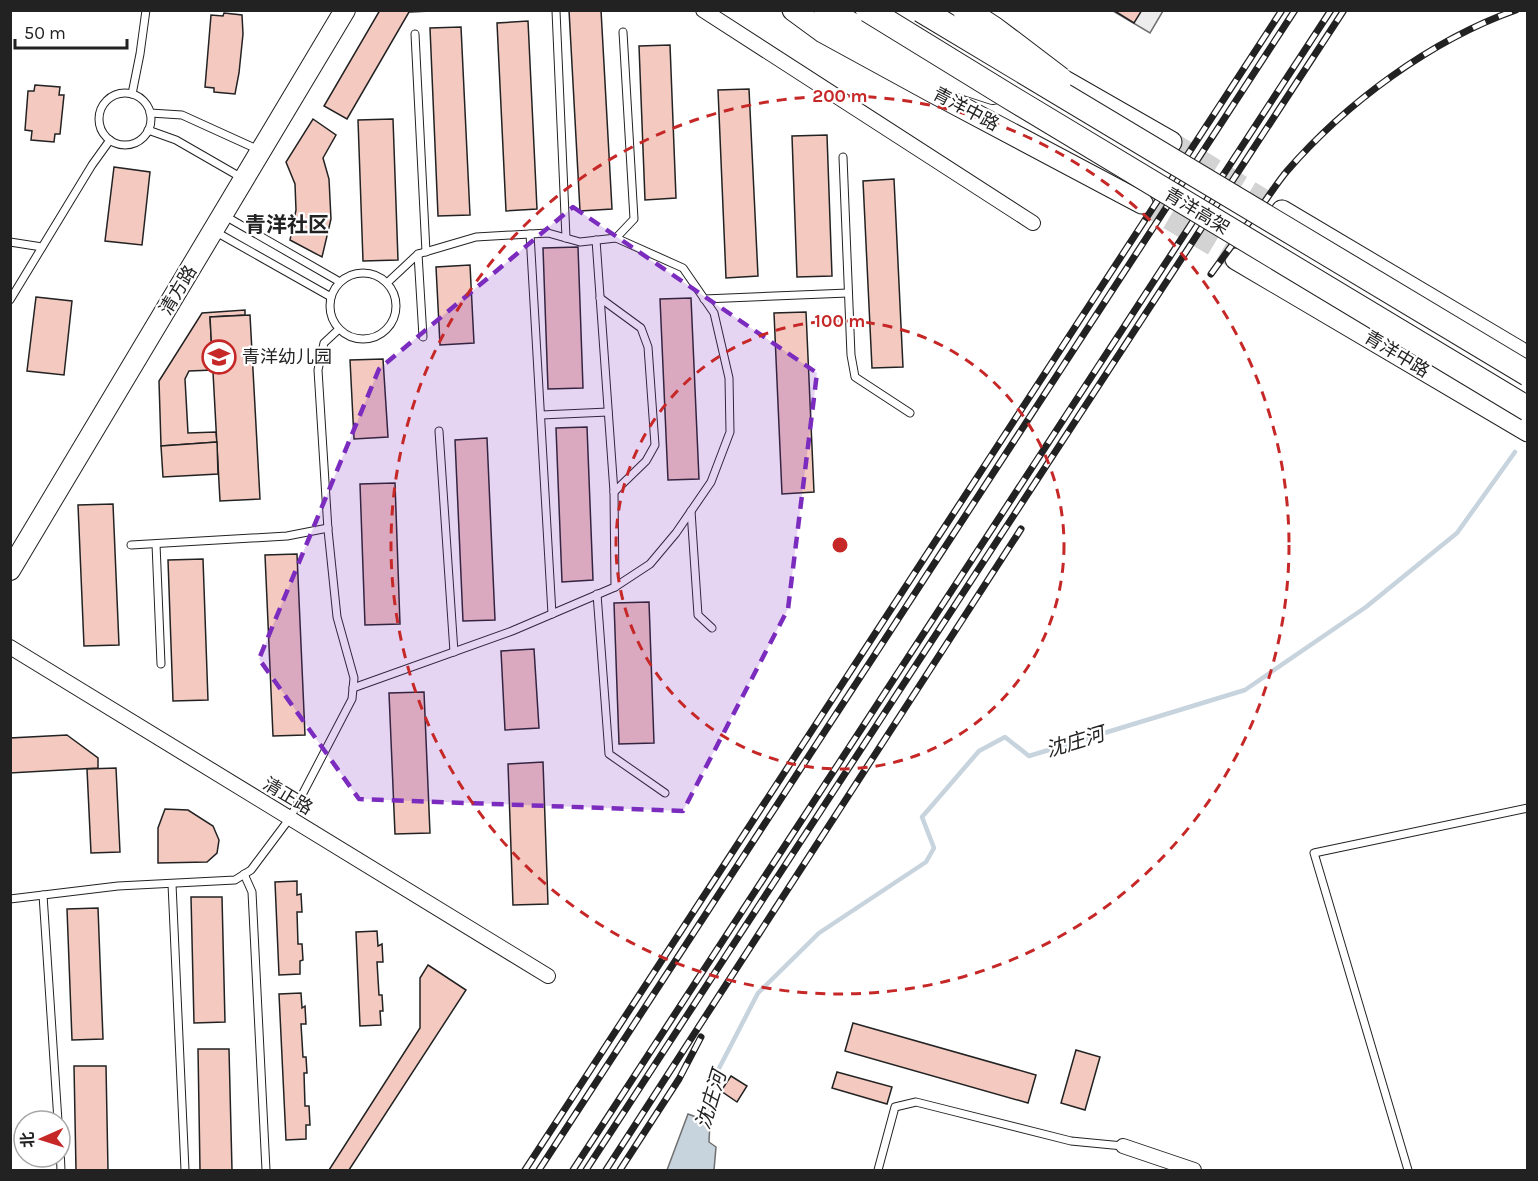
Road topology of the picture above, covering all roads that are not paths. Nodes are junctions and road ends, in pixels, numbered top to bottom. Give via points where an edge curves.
1 (146, 10) edge
2 (345, 10) edge
3 (702, 10) edge
4 (773, 10) edge
5 (793, 10) edge
6 (868, 10) edge
7 (921, 10) edge
8 (941, 10) edge
9 (965, 10) edge
10 (983, 10) edge
11 (556, 11) edge
12 (824, 21) edge
13 (623, 32) dead end
14 (415, 34) dead end
15 (132, 94) junction
16 (1008, 96) junction
17 (150, 113) junction
18 (148, 130) junction
19 (110, 140) junction
20 (1166, 148) junction
21 (261, 152) junction
22 (843, 157) dead end
23 (244, 179) junction
24 (1142, 203) tunnel mouth
25 (1282, 211) tunnel mouth
26 (218, 223) junction
27 (1032, 223) dead end
28 (530, 234) junction
29 (566, 238) junction
30 (616, 238) junction
31 (596, 240) junction
32 (10, 242) edge
33 (42, 247) junction
34 (426, 252) junction
35 (418, 254) junction
36 (1236, 259) tunnel mouth
37 (340, 282) junction
38 (387, 283) junction
39 (848, 293) junction
40 (331, 297) junction
41 (600, 298) junction
42 (704, 299) junction
43 (10, 300) edge
44 (339, 329) junction
45 (423, 337) dead end
46 (1527, 357) edge
47 (1527, 374) edge
48 (1527, 409) edge
49 (608, 412) junction
50 (910, 413) dead end
51 (541, 415) junction
52 (439, 431) dead end
53 (1527, 431) edge
54 (614, 492) junction
55 (691, 511) junction
56 (328, 528) junction
57 (156, 544) junction
58 (131, 545) dead end
59 (10, 570) edge
60 (615, 586) junction
61 (597, 594) junction
62 (552, 614) junction
63 (712, 628) dead end
64 (10, 647) edge
65 (454, 652) junction
66 (161, 664) dead end
67 (353, 688) junction
68 (665, 793) dead end
69 (1527, 808) edge
70 (290, 818) junction
71 (244, 874) junction
72 (172, 884) junction
73 (43, 895) junction
74 (10, 899) edge
75 (548, 976) dead end
76 (57, 1109) edge
77 (1123, 1146) joint
78 (185, 1170) edge
79 (266, 1170) edge
80 (878, 1170) edge
81 (1194, 1170) edge
82 (1408, 1170) edge

1 - 15 lane
2 - 21 street, 清方路
3 - 27 street
4 - 12 main road
5 - 12 main road, 青洋中路
6 - 16 highway, 青洋高架, bridge
7 - 20 highway, 青洋高架, bridge
8 - 20 main road
9 - 20 highway, bridge
10 - 20 main road
11 - 29 lane
12 - 16 highway, bridge via 935,73
12 - 24 main road, 青洋中路 via 931,91
13 - 30 lane via 634,219
14 - 34 lane
15 - 17 lane via 146,104
15 - 19 lane via 114,95 101,107 99,124
16 - 48 highway, 青洋高架, bridge
17 - 18 lane
17 - 21 lane via 182,115
18 - 19 lane via 138,142 122,145
18 - 23 lane via 176,140
19 - 33 lane
20 - 47 highway, 青洋高架, bridge
21 - 23 street, 清方路
22 - 39 lane
23 - 26 street, 清方路
25 - 46 main road
26 - 37 lane
26 - 40 lane
26 - 59 street, 清方路
28 - 29 lane
28 - 34 lane via 476,237
28 - 51 lane
29 - 31 lane via 580,242
30 - 31 lane
30 - 42 lane via 683,268
31 - 41 lane
32 - 33 lane
33 - 43 lane
34 - 35 lane
35 - 38 lane
35 - 45 lane
36 - 53 main road, 青洋中路
37 - 38 lane via 355,273 367,273
37 - 40 lane
38 - 44 lane via 396,304 395,316 382,334 351,338
39 - 42 lane
39 - 50 lane via 855,377
40 - 44 lane via 331,315
41 - 49 lane
41 - 54 lane via 641,328 648,347 652,401 655,445 646,461
42 - 55 lane via 714,313 729,378 730,432 711,482
44 - 56 lane via 324,343 318,370
49 - 51 lane
49 - 54 lane
51 - 62 lane
52 - 65 lane
54 - 60 lane
55 - 60 lane via 650,564
55 - 63 lane via 698,615
56 - 57 lane via 287,536
56 - 67 lane via 337,617 354,678
57 - 58 lane
57 - 66 lane
60 - 61 lane
61 - 62 lane
61 - 68 lane via 609,754
62 - 65 lane
64 - 70 street, 清正路
65 - 67 lane
67 - 70 lane via 352,699
69 - 82 lane via 1314,853
70 - 71 lane
70 - 75 street, 清正路
71 - 72 lane via 235,880
71 - 79 lane via 252,892
72 - 73 lane
72 - 78 lane
73 - 74 lane
73 - 76 lane
77 - 80 lane via 1071,1141 916,1102 895,1107
77 - 81 street

